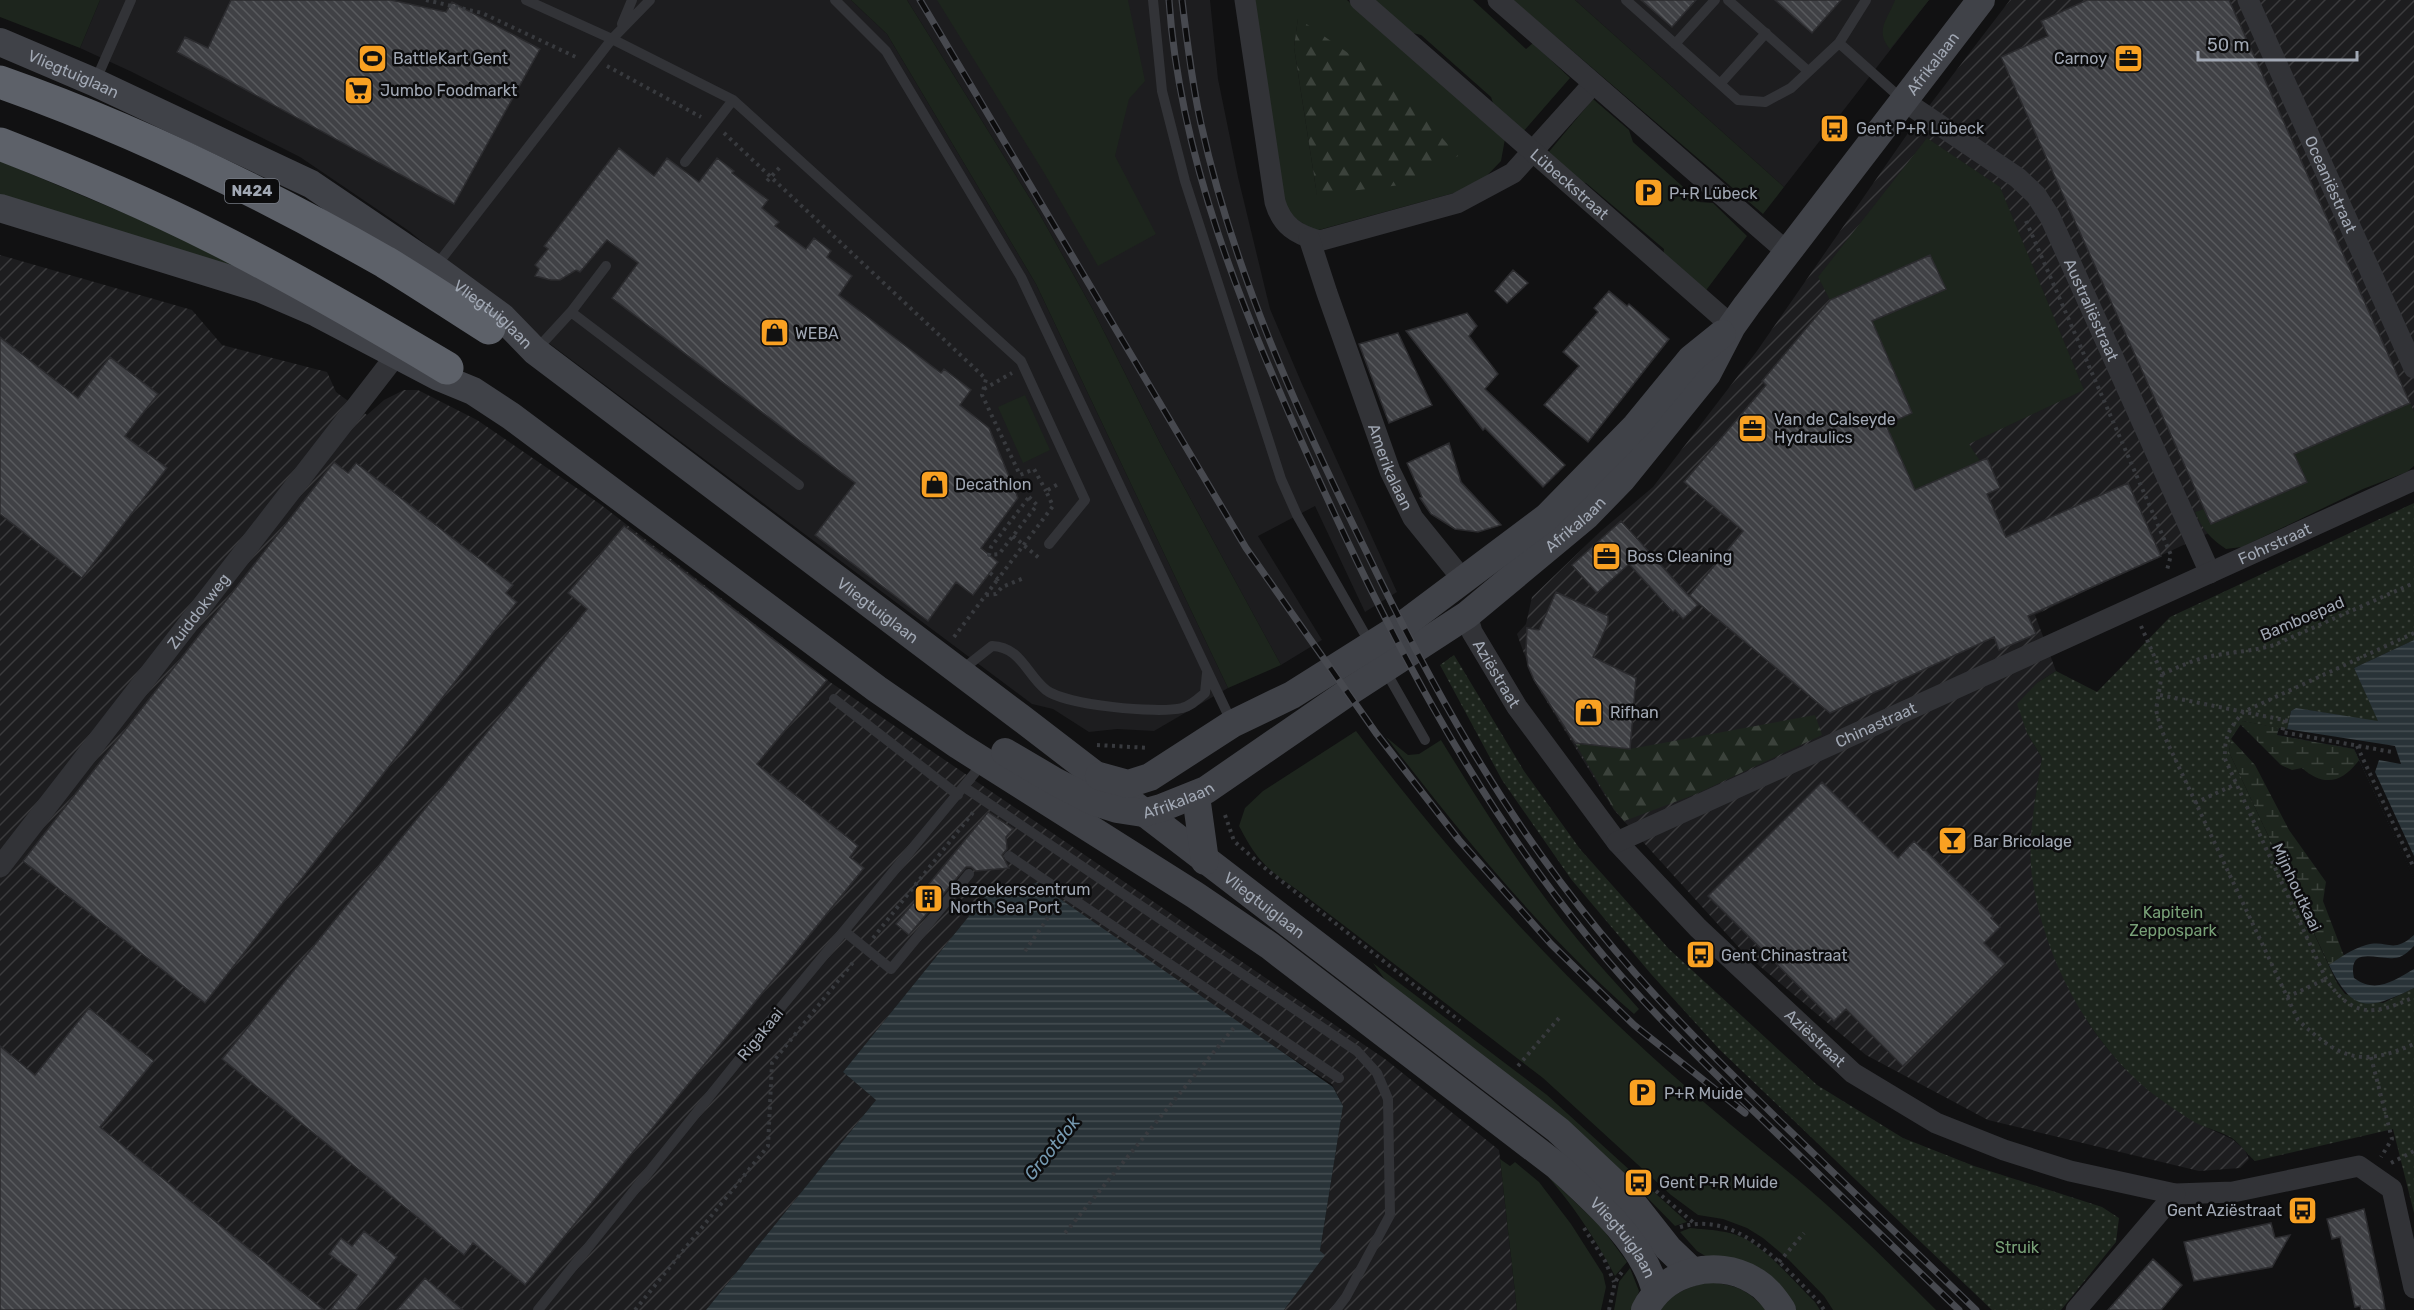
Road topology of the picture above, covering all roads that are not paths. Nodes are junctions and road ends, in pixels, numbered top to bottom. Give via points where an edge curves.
1 (131, 0) edge
2 (526, 0) edge
3 (632, 0) edge
4 (650, 0) edge
5 (835, 0) edge
6 (1154, 0) edge
7 (1245, 0) edge
8 (1360, 0) edge
9 (1498, 0) edge
10 (1626, 0) edge
11 (1715, 0) edge
12 (1728, 0) edge
13 (1866, 0) edge
14 (1981, 0) edge
15 (2248, 0) edge
16 (620, 30) junction
17 (1766, 33) junction
18 (612, 39) junction
19 (0, 42) edge
20 (1675, 44) junction
21 (1839, 44) junction
22 (1808, 71) junction
23 (0, 82) edge
24 (94, 82) junction
25 (1593, 84) junction
26 (1720, 84) junction
27 (733, 100) junction
28 (1904, 101) junction
29 (0, 144) edge
30 (1534, 153) junction
31 (685, 162) dead end
32 (0, 208) edge
33 (1309, 238) junction
34 (1787, 252) junction
35 (606, 266) dead end
36 (435, 268) junction
37 (571, 312) junction
38 (496, 322) junction
39 (1732, 326) junction
40 (536, 351) junction
41 (397, 354) junction
42 (447, 368) joint
43 (2414, 368) edge
44 (473, 391) junction
45 (2414, 480) edge
46 (799, 485) dead end
47 (1049, 544) dead end
48 (2210, 573) junction
49 (1464, 581) junction
50 (2133, 609) joint
51 (1467, 615) junction
52 (827, 653) junction
53 (1378, 657) junction
54 (949, 664) junction
55 (1208, 672) junction
56 (834, 699) dead end
57 (1232, 723) junction
58 (1425, 740) dead end
59 (985, 761) junction
60 (1171, 763) junction
61 (1095, 775) junction
62 (961, 791) junction
63 (1196, 796) junction
64 (1143, 813) junction
65 (1617, 842) junction
66 (1009, 856) dead end
67 (1205, 861) junction
68 (1148, 864) junction
69 (0, 867) edge
70 (969, 874) dead end
71 (844, 932) junction
72 (1338, 1078) dead end
73 (2175, 1194) junction
74 (1692, 1271) junction
75 (2414, 1288) edge
76 (1650, 1301) edge
77 (538, 1310) edge
78 (1336, 1310) edge
79 (1782, 1310) edge
80 (2076, 1310) edge

1 - 24 lane
2 - 18 lane
3 - 16 lane
4 - 16 lane
5 - 55 lane via 886,51 1021,277
6 - 53 lane via 1162,91 1185,181 1277,469 1297,515
7 - 33 street via 1275,202 1280,218
8 - 30 street
9 - 25 street
10 - 20 lane
11 - 20 lane
12 - 17 lane
13 - 21 lane
14 - 28 main road, Afrikalaan / N424
15 - 43 street, Oceaniëstraat
16 - 18 lane
17 - 22 lane
17 - 26 lane
18 - 27 lane
18 - 36 lane
19 - 24 main road, Vliegtuiglaan / N424
20 - 26 lane
21 - 22 lane
21 - 28 lane
22 - 26 lane via 1791,87 1765,102 1738,100
23 - 38 highway, N424 via 66,105 185,158 293,211
24 - 36 main road, Vliegtuiglaan / N424 via 310,184
25 - 30 street, Lübeckstraat
25 - 34 street
27 - 31 lane
27 - 47 lane via 1022,361 1085,500
28 - 34 main road, Afrikalaan / N424
28 - 48 street, Australiëstraat via 2018,178 2041,202
29 - 42 highway, N424 via 212,236
30 - 33 street via 1513,173 1457,203 1319,241
30 - 39 street, Lübeckstraat
32 - 41 main road, Vliegtuiglaan / N424 via 259,288
33 - 49 street, Amerikalaan via 1390,471 1413,518
34 - 39 main road, Afrikalaan / N424
35 - 37 lane
36 - 38 main road, Vliegtuiglaan / N424
37 - 40 lane
37 - 46 lane
38 - 40 main road, N424
39 - 49 main road, Afrikalaan / N424 via 1691,359 1636,426 1547,517
39 - 51 main road, Afrikalaan / N424 via 1707,374 1622,479 1586,516
40 - 54 main road, Vliegtuiglaan / N424
41 - 44 main road, Vliegtuiglaan / N424
41 - 69 street, Zuiddokweg
42 - 44 main road, N424
44 - 52 main road, Vliegtuiglaan / N424
45 - 48 street, Fohrstraat
48 - 50 street, Fohrstraat
49 - 53 main road, Afrikalaan / N424
50 - 65 street, Chinastraat
51 - 53 main road, Afrikalaan / N424
51 - 65 street, Aziëstraat via 1472,633 1517,707
52 - 59 main road, Vliegtuiglaan
52 - 64 main road, N424 via 861,658 938,711 1095,802
53 - 57 main road, Afrikalaan / N424
53 - 58 lane
53 - 63 main road, Afrikalaan / N424
54 - 55 lane via 992,645 1004,646 1019,657 1047,691 1067,700 1161,709 1193,704 1205,693
54 - 61 main road, Vliegtuiglaan / N424
55 - 57 lane
56 - 62 lane
57 - 60 main road, Afrikalaan / N424
59 - 62 lane, Rigakaai
59 - 68 main road, Vliegtuiglaan
60 - 61 main road, N424 via 1150,777 1128,784
60 - 64 main road, Afrikalaan / N424
61 - 64 main road, Vliegtuiglaan
62 - 71 lane, Rigakaai
62 - 78 lane via 983,800 1357,1051 1377,1073 1388,1099 1390,1215
63 - 64 main road, Afrikalaan / N424
63 - 67 main road
64 - 67 main road, Vliegtuiglaan
64 - 68 main road, N424 via 1141,837
65 - 73 street, Aziëstraat via 1698,928 1853,1073 1936,1123 2004,1150 2070,1171
66 - 72 lane
67 - 74 main road, Vliegtuiglaan via 1558,1130 1623,1191 1668,1248
68 - 76 main road, Vliegtuiglaan via 1270,946 1557,1166 1587,1193 1636,1251 1652,1277
70 - 71 lane via 891,969
71 - 77 lane, Rigakaai
73 - 75 street, Aziëstraat via 2233,1191 2359,1166 2392,1189
73 - 80 street
74 - 76 main road via 1674,1279
74 - 79 main road via 1734,1271 1770,1293

